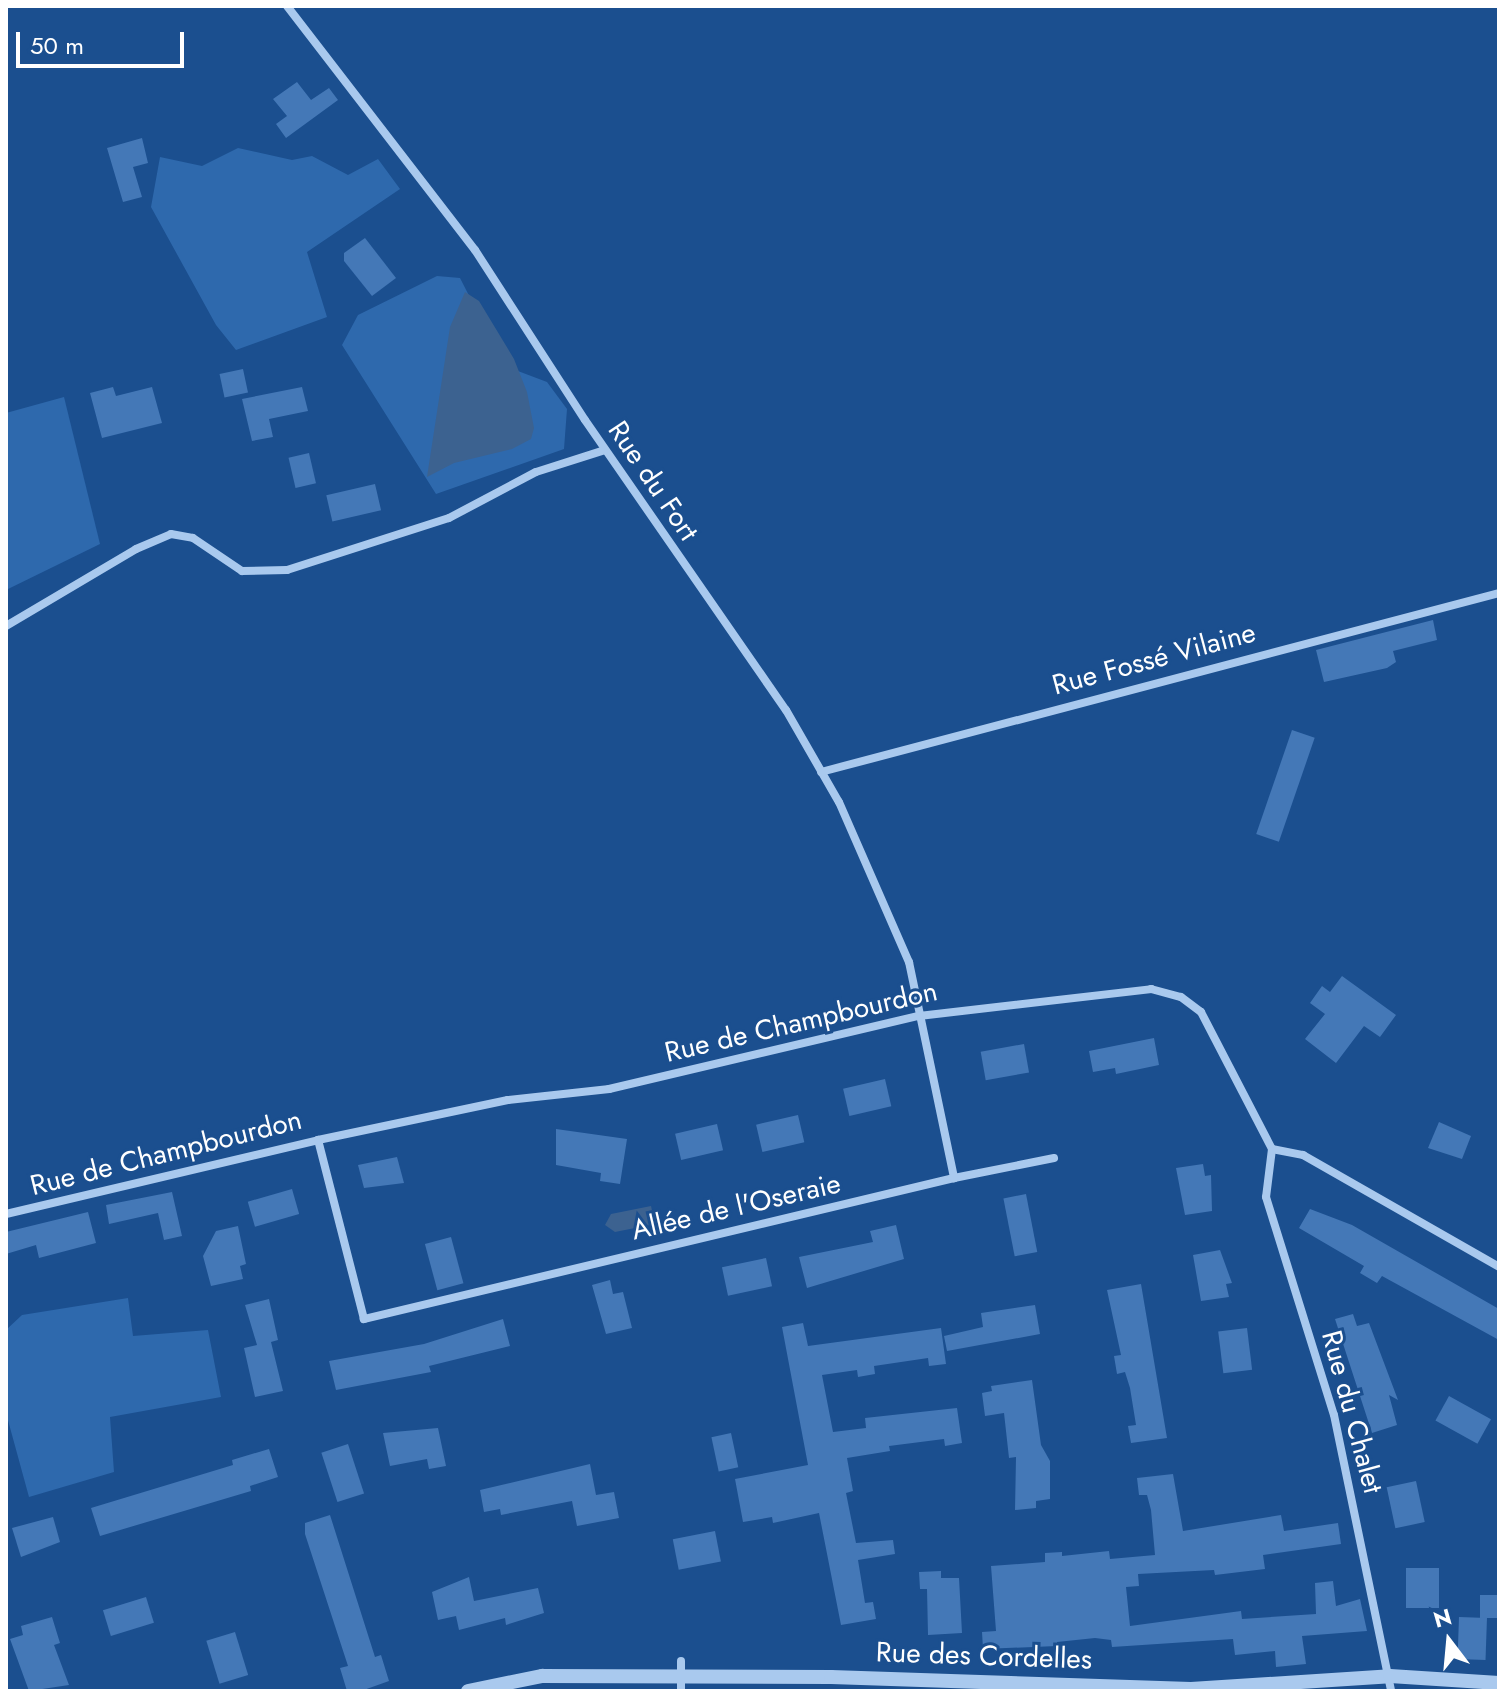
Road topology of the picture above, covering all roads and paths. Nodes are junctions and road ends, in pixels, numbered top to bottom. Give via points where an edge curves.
1 (287, 6) edge
2 (605, 450) junction
3 (1499, 593) edge
4 (6, 626) edge
5 (821, 772) junction
6 (919, 1016) junction
7 (318, 1140) junction
8 (1272, 1149) junction
9 (1054, 1158) dead end
10 (954, 1178) junction
11 (6, 1214) edge
12 (1499, 1267) edge
13 (681, 1676) edge
14 (1390, 1683) edge
15 (1499, 1683) edge
16 (1106, 1684) edge
17 (468, 1691) edge

1 - 2 street, Rue du Fort via 475,250
2 - 4 street via 536,472 449,518 287,570 242,571 193,538 171,534
2 - 5 street, Rue du Fort via 786,710
3 - 5 street, Rue Fossé Vilaine
5 - 6 street, Rue du Fort via 909,962
6 - 7 street, Rue de Champbourdon via 609,1089 508,1100
6 - 8 street, Rue de Champbourdon via 1151,989 1181,997 1201,1012 1221,1045
6 - 10 street
7 - 10 street, Allée de l'Oseraie via 364,1319
7 - 11 street, Rue de Champbourdon
8 - 12 street via 1303,1155
8 - 14 street, Rue du Chalet via 1266,1197 1334,1415
9 - 10 street, Allée de l'Oseraie
13 - 16 street, Rue des Cordelles
13 - 17 street, Rue des Cordelles via 542,1676
14 - 15 street, Rue des Cordelles
14 - 16 street, Rue des Cordelles via 1191,1689

